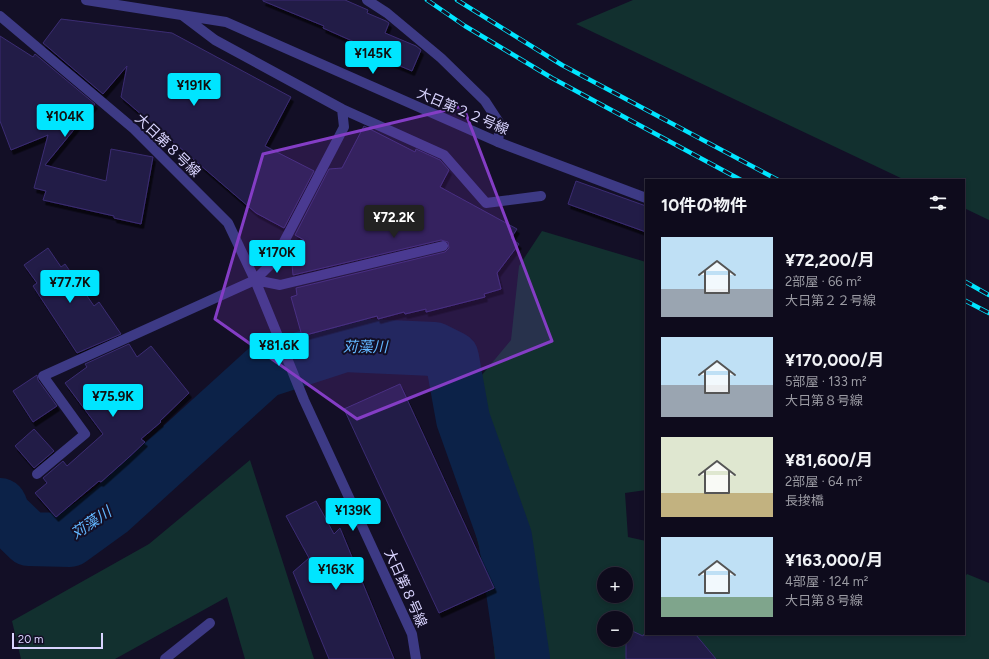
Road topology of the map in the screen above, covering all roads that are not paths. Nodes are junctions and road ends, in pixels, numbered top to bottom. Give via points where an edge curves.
1 (86, 0) edge
2 (367, 0) edge
3 (182, 15) junction
4 (0, 16) edge
5 (342, 109) junction
6 (498, 142) junction
7 (541, 196) dead end
8 (645, 198) edge
9 (443, 246) dead end
10 (255, 280) junction
11 (37, 474) dead end
12 (210, 623) dead end
13 (165, 659) edge
14 (416, 659) edge

1 - 3 street, 大日第２２号線
2 - 6 street via 387,13 441,58 485,101 500,124
3 - 5 street via 215,40
3 - 6 street, 大日第２２号線 via 226,22
4 - 10 street, 大日第８号線 via 134,129 228,223
5 - 7 street via 444,155 486,203
5 - 10 street via 344,127 274,261
6 - 8 street, 大日第２２号線
9 - 10 street via 280,285
10 - 11 street via 43,376 85,434
10 - 14 street, 大日第８号線 via 304,400 412,634
12 - 13 street

